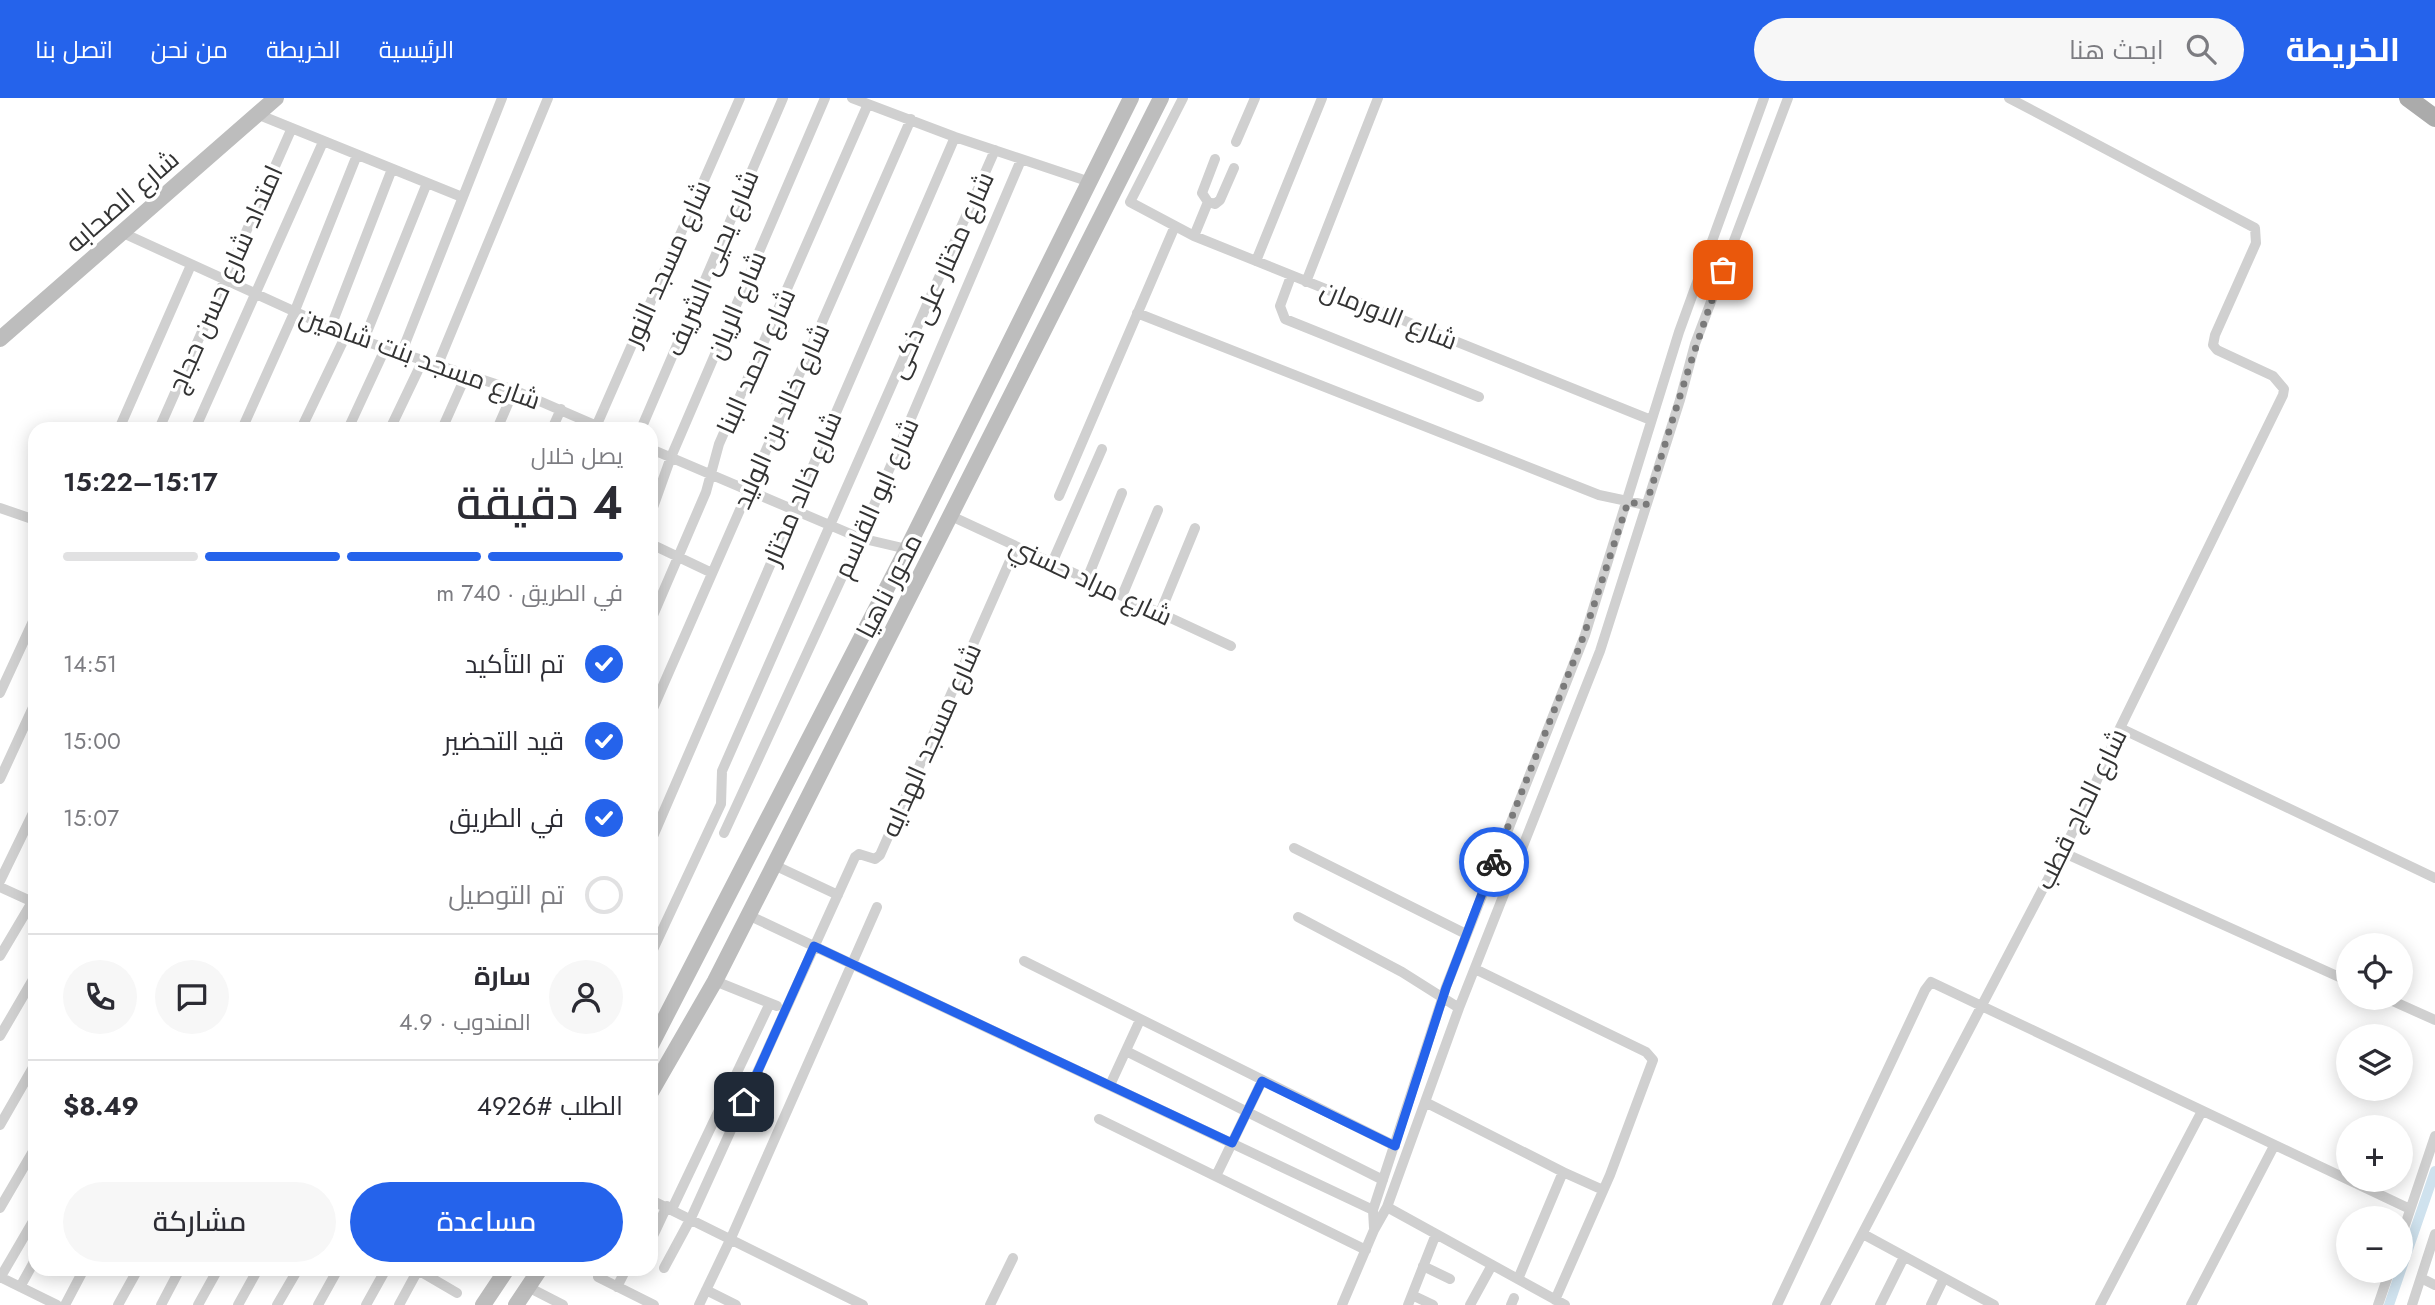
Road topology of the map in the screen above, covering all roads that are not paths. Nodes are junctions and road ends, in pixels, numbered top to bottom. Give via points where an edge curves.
1 (276, 98) edge
2 (502, 98) edge
3 (548, 98) edge
4 (740, 98) edge
5 (783, 98) edge
6 (825, 98) edge
7 (852, 98) edge
8 (1131, 98) edge
9 (1161, 98) edge
10 (1183, 98) edge
11 (1255, 98) edge
12 (1322, 98) edge
13 (1378, 98) edge
14 (1764, 98) edge
15 (1788, 98) edge
16 (2009, 98) edge
17 (2408, 98) edge
18 (868, 104) junction
19 (257, 114) junction
20 (2435, 118) edge
21 (911, 120) junction
22 (291, 130) junction
23 (956, 137) junction
24 (323, 142) junction
25 (1236, 142) dead end
26 (995, 150) junction
27 (357, 155) junction
28 (1215, 159) dead end
29 (1021, 160) junction
30 (1234, 168) dead end
31 (392, 169) junction
32 (1090, 182) junction
33 (427, 183) junction
34 (462, 197) junction
35 (1208, 202) junction
36 (1175, 226) junction
37 (123, 233) junction
38 (1194, 236) junction
39 (1062, 238) junction
40 (1084, 249) junction
41 (1256, 261) junction
42 (191, 265) junction
43 (1291, 275) junction
44 (225, 281) junction
45 (1306, 282) junction
46 (256, 295) junction
47 (294, 313) junction
48 (1137, 313) junction
49 (330, 328) junction
50 (346, 335) junction
51 (0, 339) edge
52 (363, 342) junction
53 (385, 349) junction
54 (401, 354) junction
55 (422, 359) junction
56 (439, 364) junction
57 (467, 373) junction
58 (514, 390) junction
59 (1479, 397) dead end
60 (561, 409) junction
61 (1651, 421) junction
62 (122, 422) edge
63 (162, 422) edge
64 (198, 422) edge
65 (245, 422) edge
66 (304, 422) edge
67 (351, 422) edge
68 (393, 422) edge
69 (445, 422) edge
70 (500, 422) edge
71 (555, 422) edge
72 (586, 422) edge
73 (601, 422) edge
74 (644, 422) edge
75 (1102, 449) dead end
76 (658, 452) edge
77 (671, 457) junction
78 (710, 474) junction
79 (748, 490) junction
80 (658, 493) edge
81 (1122, 493) dead end
82 (1059, 496) dead end
83 (1628, 502) junction
84 (1646, 505) junction
85 (0, 508) edge
86 (793, 508) junction
87 (1158, 510) dead end
88 (951, 516) junction
89 (28, 518) edge
90 (831, 524) junction
91 (1195, 528) dead end
92 (860, 538) junction
93 (658, 547) edge
94 (1016, 547) junction
95 (907, 549) junction
96 (678, 557) junction
97 (1052, 563) junction
98 (712, 573) junction
99 (1087, 579) junction
100 (1122, 596) junction
101 (658, 604) edge
102 (1160, 613) junction
103 (28, 632) edge
104 (1231, 646) dead end
105 (0, 693) edge
106 (658, 697) edge
107 (28, 718) edge
108 (2120, 728) junction
109 (0, 779) edge
110 (28, 823) edge
111 (658, 825) edge
112 (724, 833) dead end
113 (1294, 848) dead end
114 (2062, 852) junction
115 (774, 865) junction
116 (2435, 878) edge
117 (0, 881) edge
118 (685, 886) junction
119 (0, 887) edge
120 (697, 891) dead end
121 (838, 895) junction
122 (28, 899) edge
123 (877, 907) dead end
124 (28, 911) edge
125 (748, 915) junction
126 (1298, 917) dead end
127 (1466, 934) junction
128 (658, 940) edge
129 (814, 946) junction
130 (0, 956) edge
131 (1024, 961) dead end
132 (852, 963) junction
133 (1475, 969) junction
134 (2336, 976) edge
135 (715, 981) junction
136 (28, 988) edge
137 (1443, 999) junction
138 (771, 1003) junction
139 (1982, 1005) junction
140 (1459, 1008) junction
141 (785, 1010) junction
142 (2413, 1010) edge
143 (1140, 1020) junction
144 (2435, 1020) edge
145 (658, 1031) edge
146 (0, 1036) edge
147 (1126, 1051) junction
148 (28, 1076) edge
149 (658, 1080) edge
150 (1262, 1081) junction
151 (1110, 1085) junction
152 (1424, 1102) junction
153 (1247, 1111) junction
154 (2202, 1111) junction
155 (1100, 1119) dead end
156 (0, 1125) edge
157 (2435, 1136) edge
158 (1232, 1143) junction
159 (1395, 1146) junction
160 (2274, 1146) junction
161 (28, 1160) edge
162 (1563, 1172) junction
163 (1216, 1176) junction
164 (1383, 1180) junction
165 (1603, 1191) junction
166 (658, 1203) edge
167 (2404, 1206) edge
168 (2411, 1206) edge
169 (1387, 1207) junction
170 (0, 1208) edge
171 (669, 1208) junction
172 (1373, 1209) junction
173 (691, 1218) junction
174 (658, 1228) edge
175 (28, 1230) edge
176 (1374, 1230) junction
177 (1436, 1234) junction
178 (1863, 1234) junction
179 (732, 1238) junction
180 (2434, 1239) edge
181 (1366, 1250) junction
182 (1904, 1256) junction
183 (1013, 1258) dead end
184 (1492, 1265) junction
185 (1423, 1266) junction
186 (664, 1268) dead end
187 (28, 1273) edge
188 (80, 1276) edge
189 (134, 1276) edge
190 (176, 1276) edge
191 (214, 1276) edge
192 (254, 1276) edge
193 (294, 1276) edge
194 (334, 1276) edge
195 (382, 1276) edge
196 (414, 1276) edge
197 (429, 1276) edge
198 (503, 1276) edge
199 (535, 1276) edge
200 (622, 1276) edge
201 (598, 1277) dead end
202 (0, 1278) edge
203 (1944, 1278) junction
204 (2421, 1278) junction
205 (1450, 1279) dead end
206 (1518, 1279) junction
207 (2385, 1283) edge
208 (2435, 1285) edge
209 (20, 1287) junction
210 (528, 1287) junction
211 (617, 1287) junction
212 (706, 1290) junction
213 (457, 1293) dead end
214 (33, 1300) edge
215 (1410, 1300) edge
216 (1978, 1301) edge
217 (1560, 1302) edge
218 (57, 1305) edge
219 (65, 1305) edge
220 (118, 1305) edge
221 (161, 1305) edge
222 (198, 1305) edge
223 (238, 1305) edge
224 (277, 1305) edge
225 (318, 1305) edge
226 (366, 1305) edge
227 (399, 1305) edge
228 (483, 1305) edge
229 (516, 1305) edge
230 (563, 1305) edge
231 (654, 1305) edge
232 (699, 1305) edge
233 (736, 1305) edge
234 (863, 1305) edge
235 (990, 1305) edge
236 (1342, 1305) edge
237 (1433, 1305) edge
238 (1470, 1305) edge
239 (1777, 1305) edge
240 (1825, 1305) edge
241 (1880, 1305) edge
242 (1931, 1305) edge
243 (1994, 1305) edge
244 (2100, 1305) edge
245 (2191, 1305) edge
246 (2378, 1305) edge
247 (2412, 1305) edge

1 - 19 main road, شارع الصحابه
2 - 34 street
3 - 56 street
4 - 73 street, شارع مسجد النور
5 - 74 street, شارع يحيى الشريف
6 - 77 street, شارع الريان
7 - 18 street
8 - 32 main road, محور ناهيا
9 - 40 main road, محور ناهيا
10 - 36 street, شارع الاورمان via 1130,202
11 - 25 street
12 - 41 street
13 - 45 street
14 - 61 street
15 - 84 street via 1695,344
16 - 108 street, شارع الحاج قطب via 2255,228 2256,243 2213,339 2217,349 2273,376 2284,389
17 - 20 main road
18 - 21 street
18 - 78 street, شارع احمد البنا via 719,444
19 - 22 street
19 - 37 main road, شارع الصحابه
21 - 23 street
21 - 79 street, شارع خالد بن الوليد
22 - 24 street
22 - 44 street, امتداد شارع حسن حجاج
23 - 26 street
23 - 86 street, شارع خالد مختار
24 - 27 street
24 - 46 street
26 - 29 street
26 - 90 street, شارع مختار على ذكى
27 - 31 street
27 - 47 street
28 - 35 street via 1202,193
29 - 32 street
29 - 92 street, شارع ابو القاسم
30 - 35 street via 1220,200
31 - 33 street
31 - 49 street
32 - 39 main road, محور ناهيا
33 - 34 street
33 - 52 street
34 - 54 street
35 - 38 street
36 - 38 street, شارع الاورمان
36 - 48 street
37 - 42 street, شارع مسجد بنت شاهين
37 - 51 main road, شارع الصحابه
38 - 41 street, شارع الاورمان
39 - 40 main road
39 - 95 main road, محور ناهيا
40 - 88 main road, محور ناهيا
41 - 43 street, شارع الاورمان
42 - 44 street, شارع مسجد بنت شاهين
42 - 62 street
43 - 45 street, شارع الاورمان
43 - 59 street via 1280,306 1286,319
44 - 46 street, شارع مسجد بنت شاهين
44 - 63 street, امتداد شارع حسن حجاج
45 - 61 street, شارع الاورمان
46 - 47 street, شارع مسجد بنت شاهين
46 - 64 street
47 - 49 street, شارع مسجد بنت شاهين
47 - 65 street
48 - 82 street
48 - 83 street via 1599,495
49 - 50 street, شارع مسجد بنت شاهين
50 - 52 street, شارع مسجد بنت شاهين
50 - 66 street
52 - 53 street, شارع مسجد بنت شاهين
53 - 54 street, شارع مسجد بنت شاهين
53 - 67 street
54 - 55 street, شارع مسجد بنت شاهين
55 - 56 street, شارع مسجد بنت شاهين
55 - 68 street
56 - 57 street, شارع مسجد بنت شاهين
57 - 58 street, شارع مسجد بنت شاهين
57 - 69 street
58 - 60 street, شارع مسجد بنت شاهين
58 - 70 street
60 - 71 street
60 - 72 street, شارع مسجد بنت شاهين
61 - 83 street
75 - 97 street
76 - 77 street
77 - 78 street
77 - 80 street, شارع الريان
78 - 79 street
78 - 96 street, شارع احمد البنا
79 - 86 street
79 - 98 street, شارع خالد بن الوليد
81 - 99 street
83 - 84 street
83 - 127 street via 1584,635
84 - 133 street via 1600,651
85 - 89 street
86 - 90 street
86 - 111 street, شارع خالد مختار
87 - 100 street
88 - 94 street, شارع مراد حسني
88 - 115 main road, محور ناهيا
90 - 92 street
90 - 118 street, شارع مختار على ذكى via 722,771 721,804
91 - 102 street
92 - 95 street
92 - 112 street, شارع ابو القاسم
93 - 96 street
94 - 97 street, شارع مراد حسني
94 - 121 street, شارع مسجد الهدايه via 879,857 856,855
95 - 145 main road, محور ناهيا
96 - 98 street
96 - 101 street, شارع احمد البنا
97 - 99 street, شارع مراد حسني
98 - 106 street, شارع خالد بن الوليد
99 - 100 street, شارع مراد حسني
100 - 102 street, شارع مراد حسني
102 - 104 street, شارع مراد حسني
103 - 105 street
107 - 109 street
108 - 114 street, شارع الحاج قطب
108 - 116 street
110 - 117 street
113 - 127 street
114 - 134 street
114 - 139 street, شارع الحاج قطب
115 - 121 street
115 - 125 main road, محور ناهيا
118 - 120 street
118 - 128 street
119 - 122 street
121 - 129 street, شارع مسجد الهدايه
123 - 132 street
124 - 130 street
125 - 129 street
125 - 135 main road, محور ناهيا
126 - 137 street
127 - 137 street
129 - 132 street
129 - 141 street, شارع مسجد الهدايه
131 - 143 street
132 - 151 street
132 - 179 street
133 - 140 street
133 - 165 street via 1651,1056 1654,1064
135 - 138 street
135 - 149 main road, محور ناهيا
136 - 146 street
137 - 140 street
137 - 159 street
138 - 141 street
138 - 171 street
139 - 154 street
139 - 178 street, شارع الحاج قطب
139 - 239 street via 1938,984 1928,984
140 - 152 street
141 - 173 street, شارع مسجد الهدايه
142 - 144 street
143 - 147 street
143 - 150 street
147 - 151 street
147 - 153 street
148 - 156 street
150 - 153 street
150 - 159 street
151 - 158 street
152 - 162 street
152 - 169 street
153 - 158 street
153 - 164 street
154 - 160 street
154 - 244 street
155 - 163 street
157 - 168 street
158 - 163 street
158 - 172 street
159 - 164 street
160 - 167 street
160 - 245 street
161 - 170 street
162 - 165 street
162 - 206 street
163 - 181 street
164 - 172 street
165 - 217 street
166 - 171 street
169 - 176 street
169 - 177 street
171 - 173 street
171 - 174 street
172 - 176 street
173 - 179 street
173 - 186 street, شارع مسجد الهدايه
175 - 202 street
176 - 181 street
177 - 184 street
177 - 185 street
178 - 182 street
178 - 240 street, شارع الحاج قطب
179 - 212 street
179 - 234 street
180 - 204 street
181 - 236 street
182 - 203 street
182 - 241 street
183 - 235 street
184 - 206 street
184 - 238 street
185 - 205 street
185 - 215 street
187 - 209 street
188 - 219 street
189 - 220 street
190 - 221 street
191 - 222 street
192 - 223 street
193 - 224 street
194 - 225 street
195 - 226 street
196 - 227 street
197 - 213 street
198 - 228 main road
199 - 210 main road
200 - 211 street
201 - 211 street
202 - 209 street
203 - 216 street
203 - 242 street
204 - 208 street
204 - 247 street
206 - 217 street
207 - 246 street
209 - 214 street
210 - 229 main road
210 - 230 street
211 - 231 street
212 - 232 street
212 - 233 street
214 - 218 street
215 - 237 street
216 - 243 street

